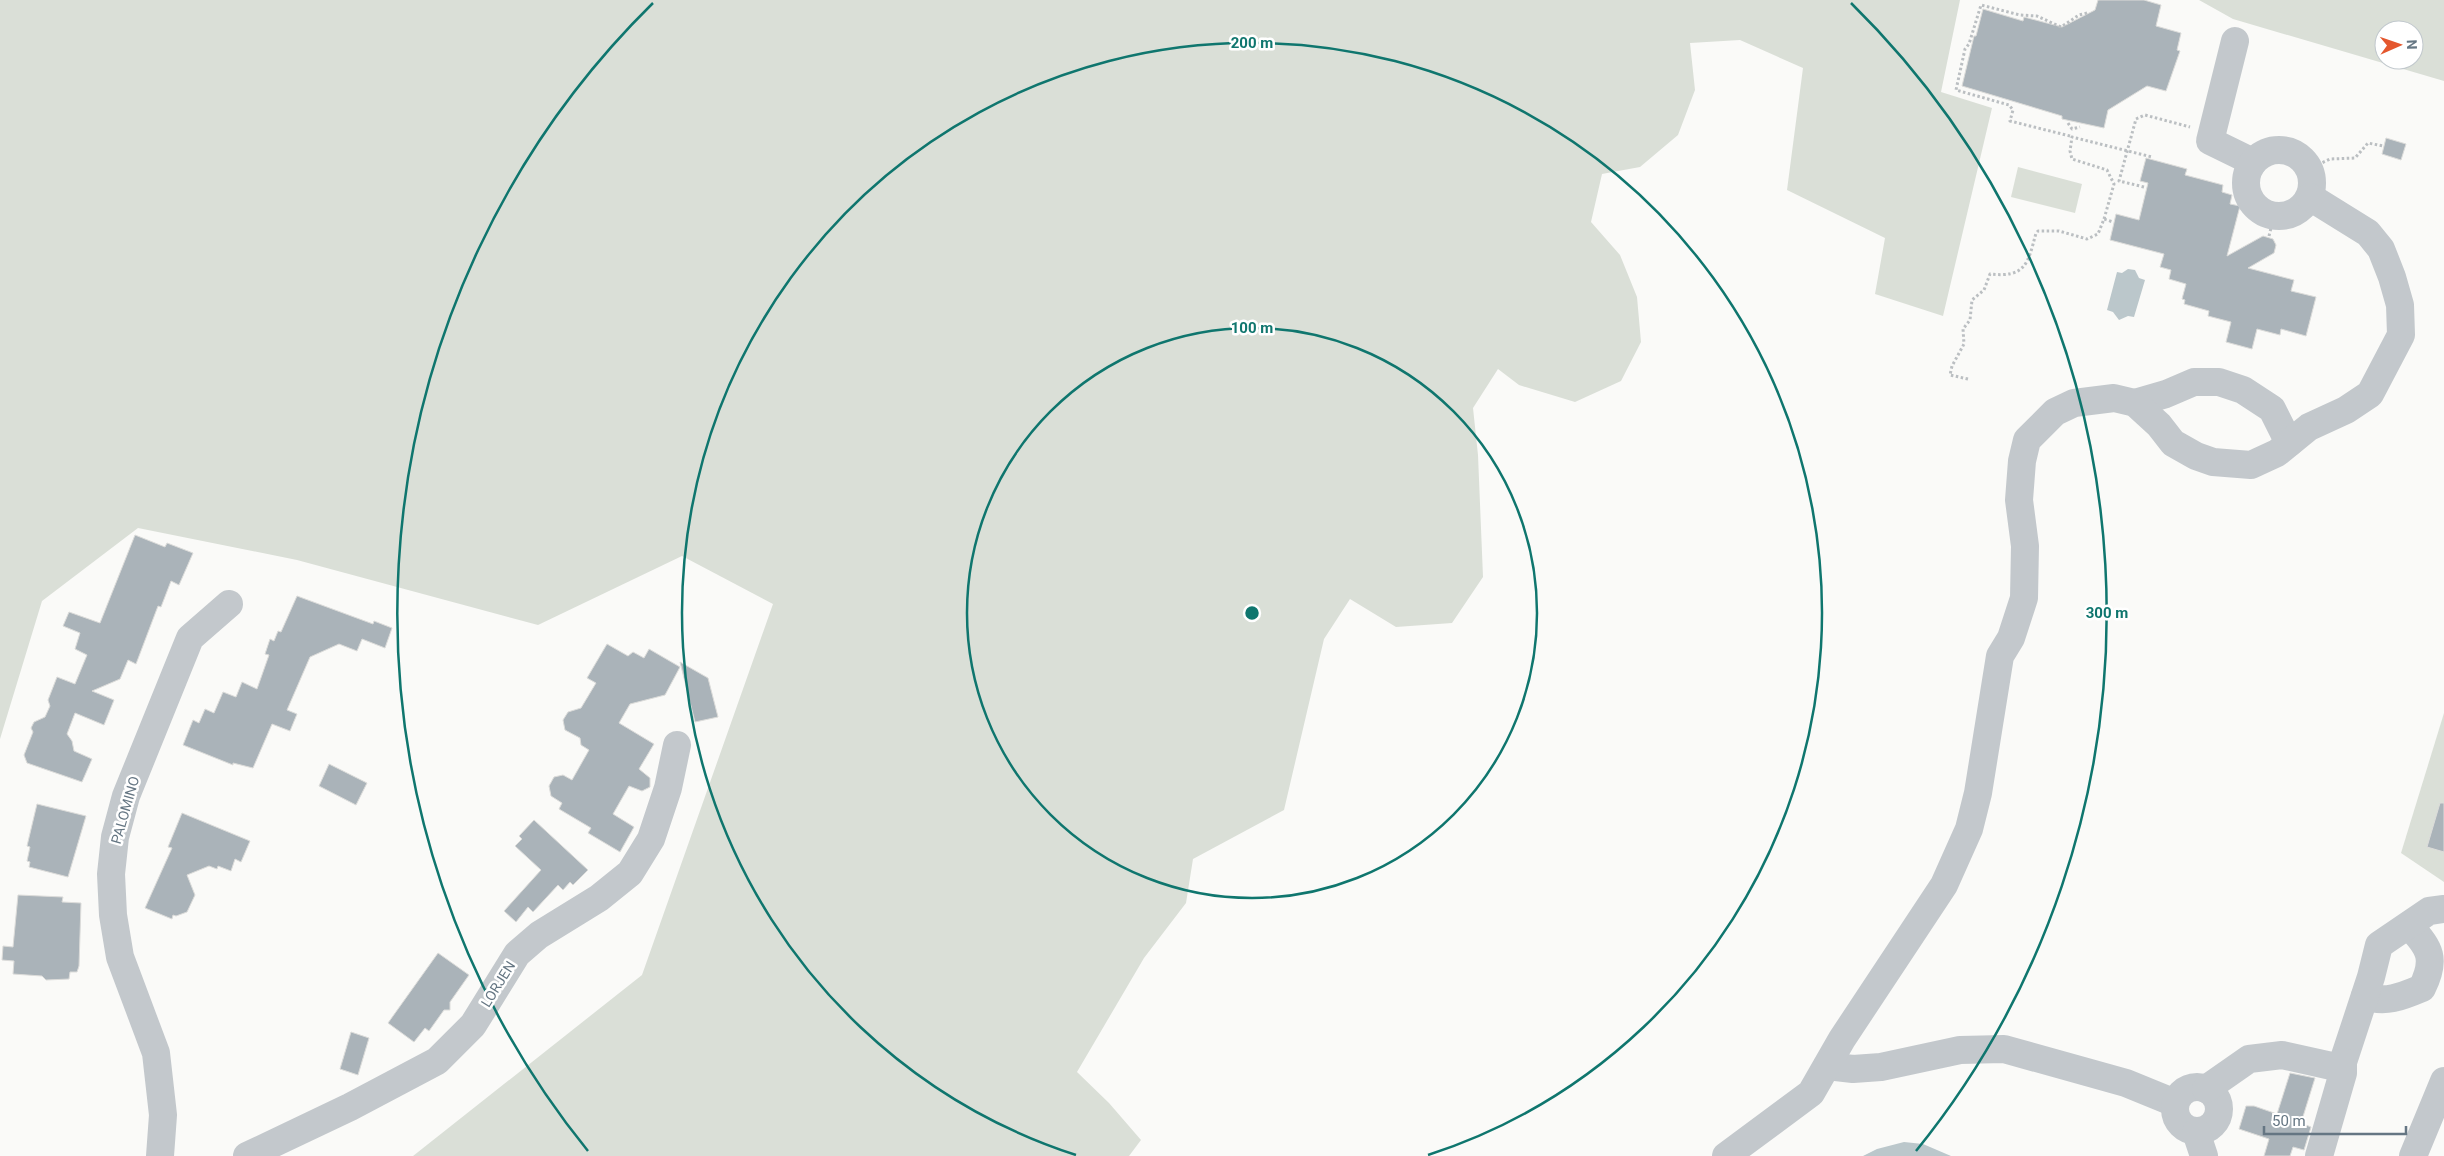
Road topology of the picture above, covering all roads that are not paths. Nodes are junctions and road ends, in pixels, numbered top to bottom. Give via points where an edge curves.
1 (2235, 41) dead end
2 (2253, 162) junction
3 (2310, 197) junction
4 (2135, 403) junction
5 (2289, 443) junction
6 (228, 604) dead end
7 (677, 745) dead end
8 (2444, 910) edge
9 (2409, 926) junction
10 (2365, 996) junction
11 (2343, 1062) junction
12 (1827, 1066) junction
13 (2444, 1080) edge
14 (2206, 1089) junction
15 (2175, 1104) junction
16 (2200, 1144) edge
17 (160, 1156) edge
18 (247, 1156) edge
19 (1726, 1156) edge
20 (2319, 1156) edge
21 (2413, 1156) edge

1 - 2 street via 2210,141
2 - 3 street via 2259,155 2276,149 2293,152 2309,169 2312,180
2 - 3 street via 2248,169 2245,186 2251,203 2265,214 2272,226 2282,217 2298,211
3 - 5 street via 2368,233 2381,249 2400,305 2402,335 2370,394 2346,410 2309,427
4 - 5 street via 2173,443 2214,462 2251,465 2277,453
4 - 5 street via 2194,382 2219,382 2243,390 2272,409
4 - 12 street via 2114,398 2074,404 2055,412 2027,440 2019,500 2025,546 2024,598 2011,638 2000,656 1978,794 1969,829 1944,885
6 - 17 street, PALOMINO via 190,638 126,796 115,837 111,874 113,915 120,957 156,1053 164,1115
7 - 18 street, LORJEN via 668,788 651,839 630,873 599,898 539,935 517,954 473,1025 437,1061
8 - 9 street via 2429,911
9 - 10 street via 2379,945
9 - 10 street via 2422,939 2430,955 2430,972 2422,988 2397,999
10 - 11 street
11 - 14 street via 2336,1068 2282,1055 2249,1058
11 - 20 street via 2343,1073
12 - 15 street via 1853,1070 1960,1050 2004,1049 2126,1083
12 - 19 street via 1812,1093
13 - 21 street
14 - 15 street via 2189,1088 2181,1092
14 - 16 street via 2213,1094 2220,1110
15 - 16 street via 2180,1124

